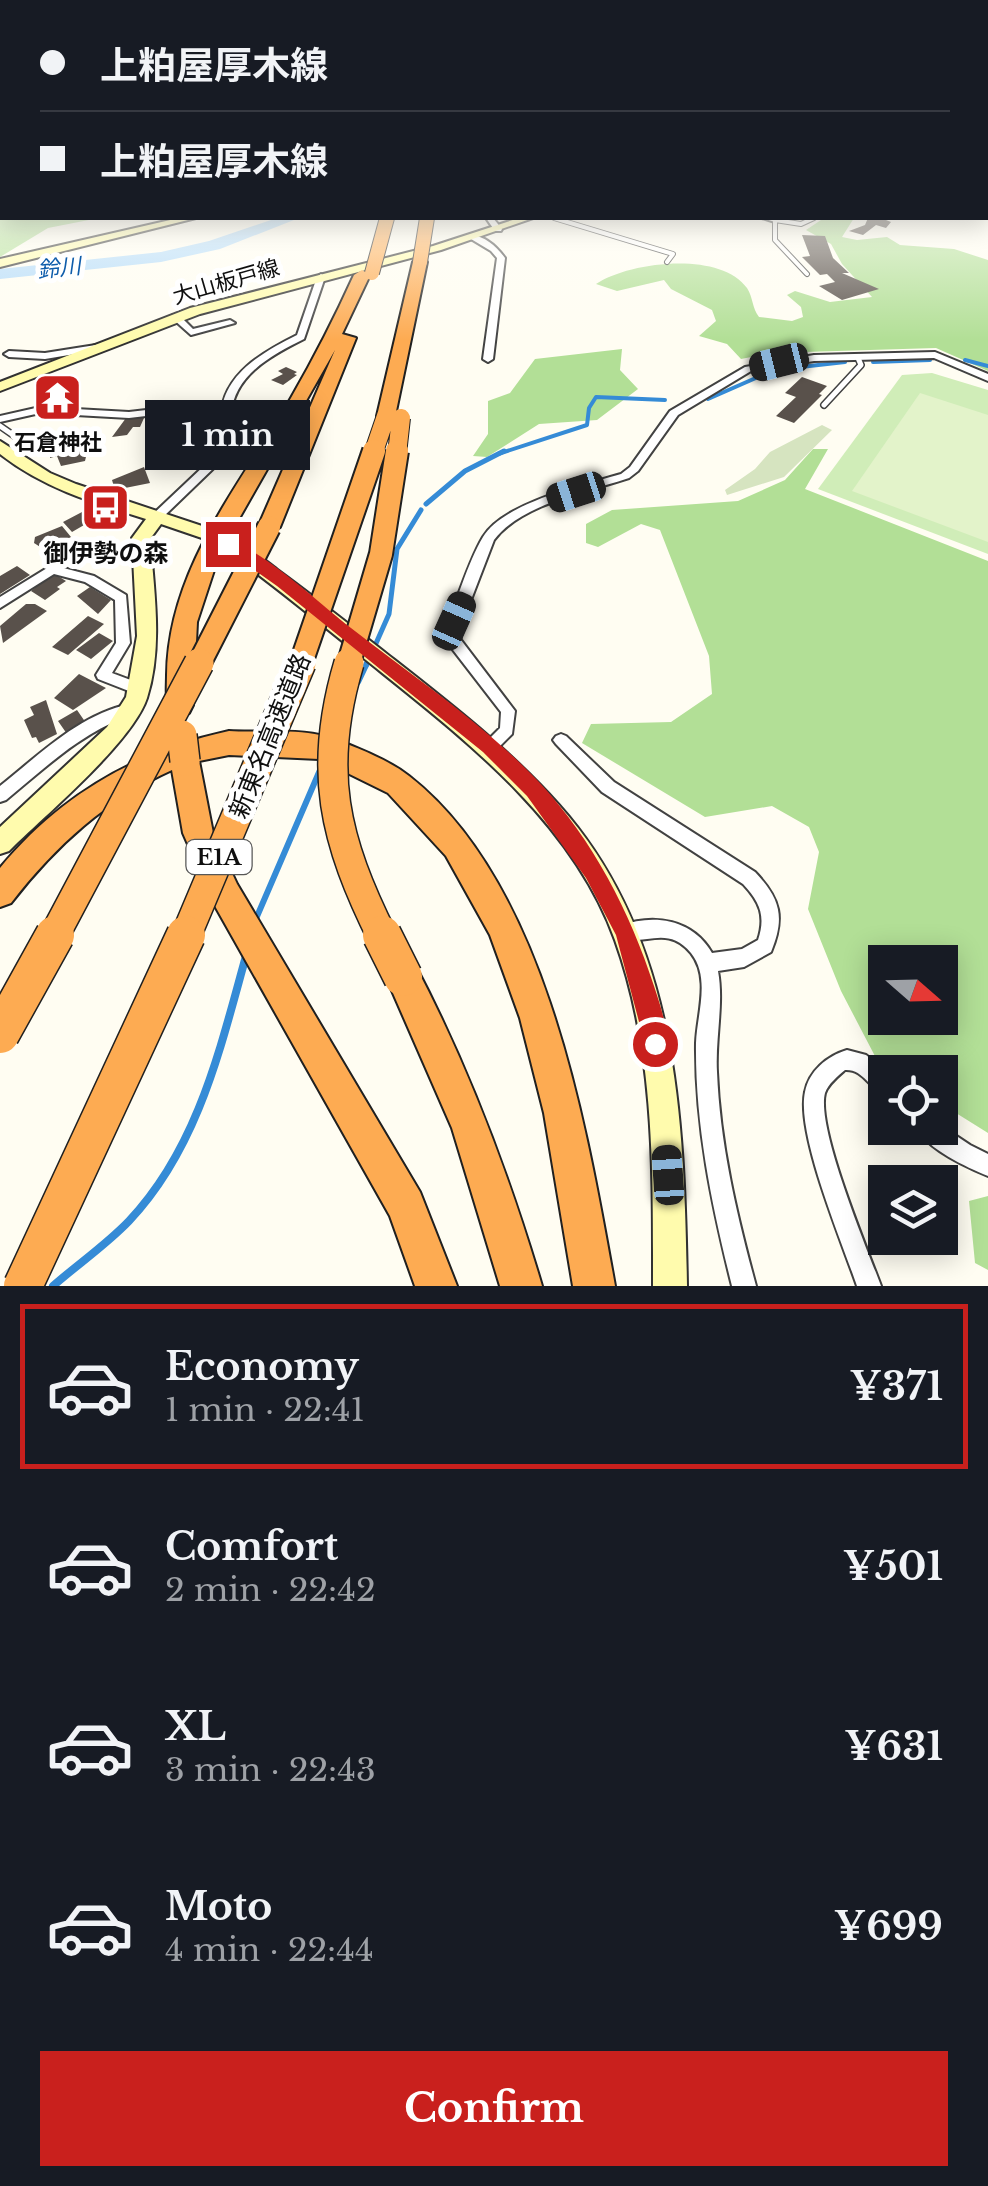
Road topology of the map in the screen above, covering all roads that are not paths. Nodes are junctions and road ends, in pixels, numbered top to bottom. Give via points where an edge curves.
1 (183, 220) edge
2 (428, 220) edge
3 (561, 220) edge
4 (770, 220) edge
5 (776, 220) edge
6 (810, 220) edge
7 (386, 221) edge
8 (493, 223) edge
9 (474, 237) junction
10 (667, 262) dead end
11 (0, 263) edge
12 (367, 274) junction
13 (807, 274) dead end
14 (321, 276) junction
15 (176, 317) junction
16 (230, 323) dead end
17 (106, 346) junction
18 (9, 354) dead end
19 (858, 358) junction
20 (488, 359) dead end
21 (988, 378) edge
22 (0, 388) edge
23 (824, 406) dead end
24 (394, 417) junction
25 (0, 423) edge
26 (50, 444) dead end
27 (0, 446) edge
28 (229, 448) junction
29 (158, 515) junction
30 (202, 532) dead end
31 (228, 544) dead end
32 (0, 603) edge
33 (140, 690) junction
34 (130, 710) junction
35 (561, 740) dead end
36 (490, 747) junction
37 (0, 794) edge
38 (0, 843) edge
39 (0, 892) edge
40 (626, 932) junction
41 (708, 963) junction
42 (0, 1034) edge
43 (868, 1069) edge
44 (951, 1145) edge
45 (988, 1165) edge
46 (23, 1286) edge
47 (436, 1286) edge
48 (522, 1286) edge
49 (594, 1286) edge
50 (670, 1286) edge
51 (744, 1286) edge
52 (869, 1286) edge

1 - 11 main road
2 - 24 highway, bridge
3 - 10 lane via 673,254
4 - 13 lane via 776,240
5 - 6 lane
7 - 12 highway, bridge
8 - 9 main road, 大山板戸線
9 - 14 main road, 大山板戸線
9 - 20 street via 500,258
12 - 42 highway, bridge via 319,412 269,527
12 - 47 highway via 222,525 192,590 178,665 198,832 226,895 406,1206
14 - 15 main road, 大山板戸線
14 - 28 street via 301,337 258,363 230,394 226,416 244,433
15 - 16 street via 191,332
15 - 17 main road, 大山板戸線
17 - 18 street
17 - 22 main road, 大山板戸線
19 - 21 street via 935,355
19 - 23 lane via 857,372
19 - 36 street via 748,369 674,412 624,476 537,504 492,533 452,631 508,711 507,730
24 - 46 highway, 新東名高速道路 / E1A, bridge via 234,824
24 - 48 highway, bridge via 382,550 332,728 331,793 354,871 454,1081
25 - 26 lane via 26,444
25 - 28 street via 40,410 129,415 181,409 207,418
27 - 29 main road via 66,485
28 - 29 street
29 - 30 main road
29 - 33 main road via 141,538 147,636
31 - 36 main road
32 - 33 street via 52,568 120,598 124,643 103,675
33 - 34 main road
34 - 37 street via 89,728
34 - 38 main road via 115,733
35 - 41 street via 608,786 765,894 774,920 766,946 744,958
36 - 40 main road via 566,830
39 - 49 highway via 96,796 162,762 212,746 304,744 336,751 389,777 460,848 512,950 553,1080
40 - 41 street via 670,928
40 - 50 main road via 650,1011 664,1110
41 - 51 street via 706,1081
43 - 52 street via 850,1060 823,1077 815,1092 818,1132
44 - 45 street

